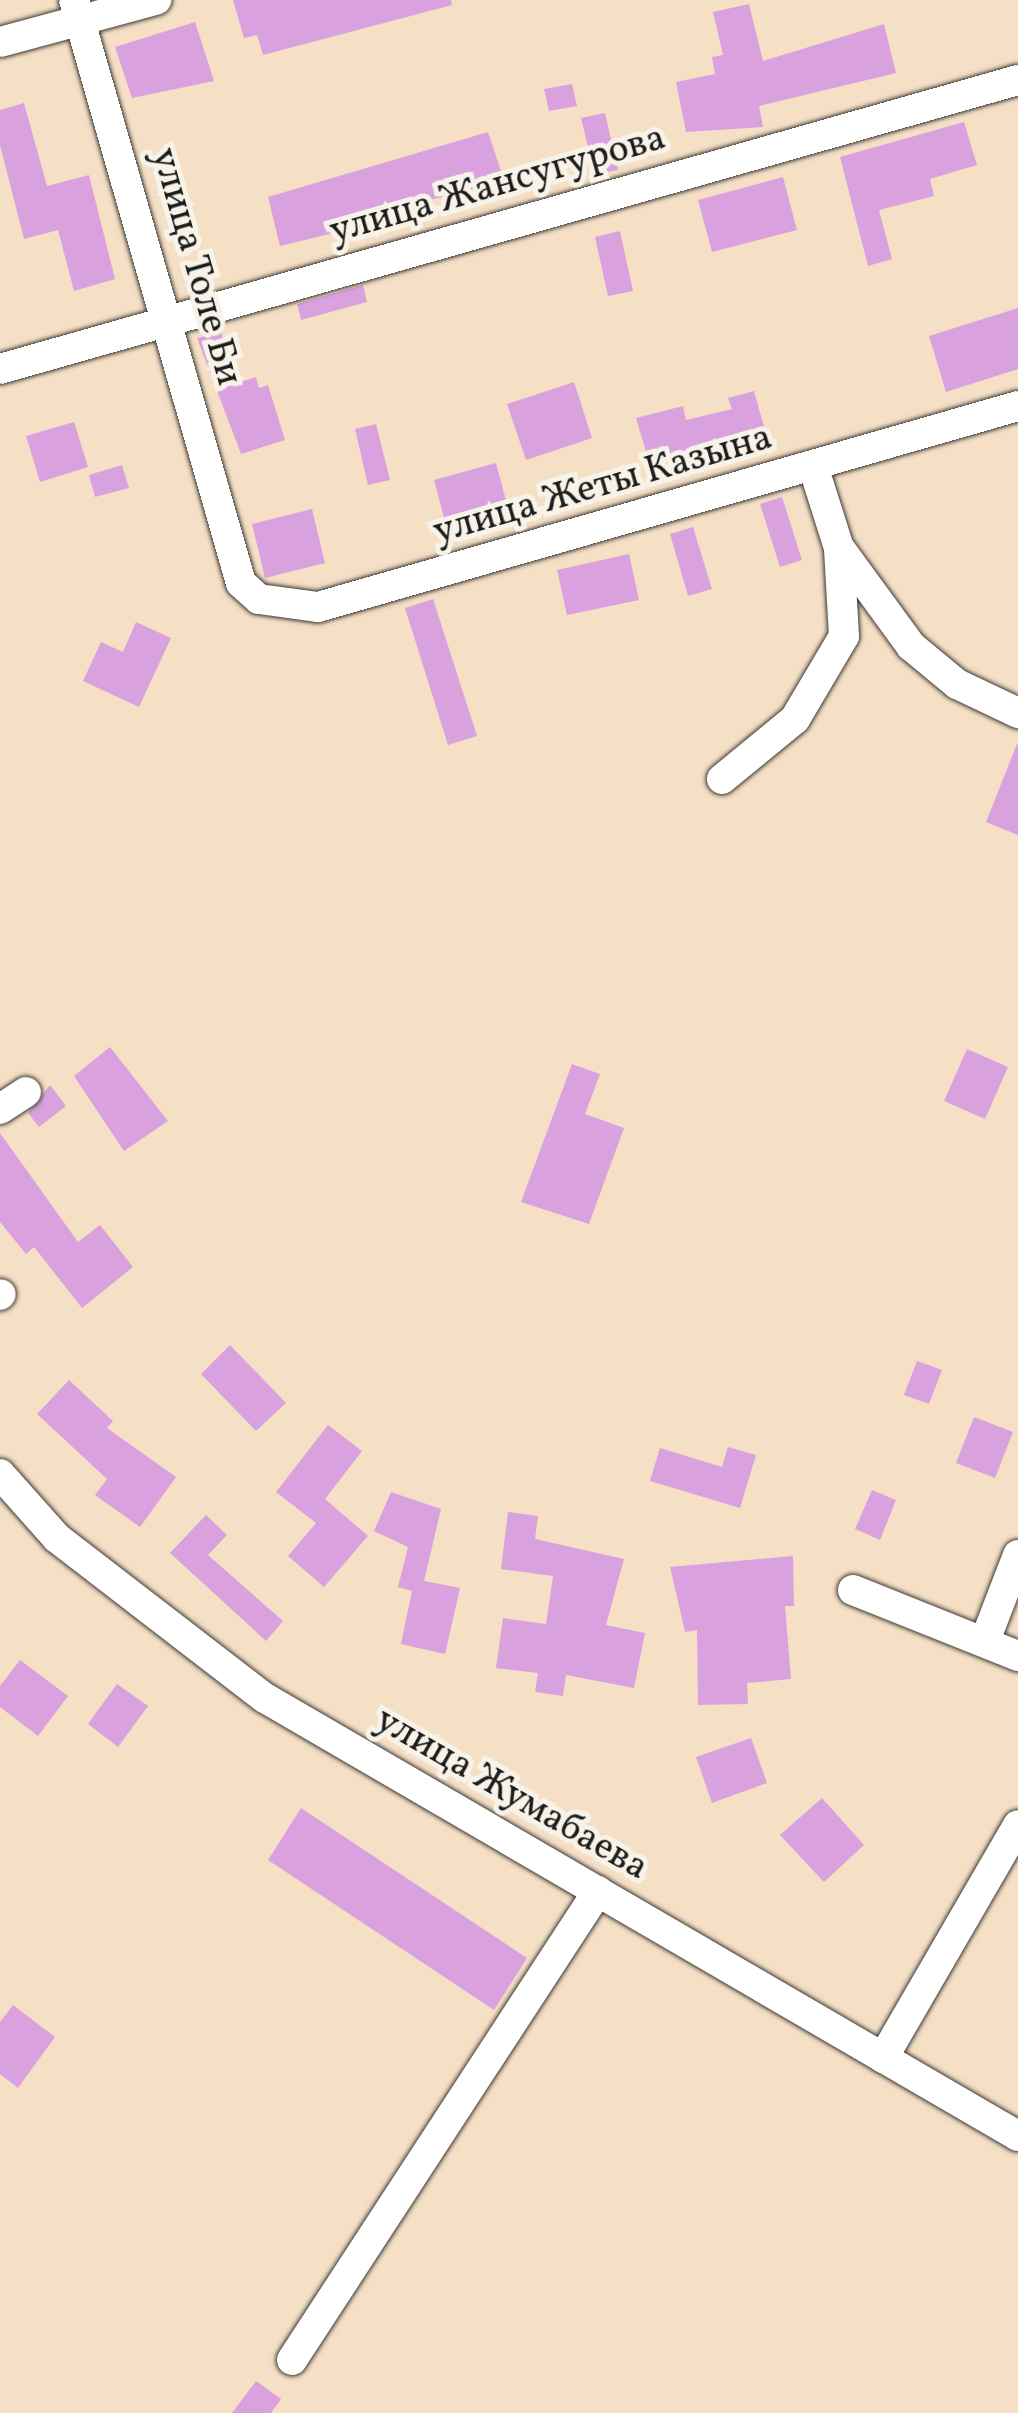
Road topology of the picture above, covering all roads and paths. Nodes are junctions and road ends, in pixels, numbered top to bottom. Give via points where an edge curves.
1 (156, 0) edge
2 (77, 10) edge
3 (0, 42) edge
4 (1018, 80) edge
5 (171, 320) junction
6 (0, 369) edge
7 (1018, 406) edge
8 (814, 466) junction
9 (839, 548) junction
10 (233, 557) joint
11 (1018, 714) edge
12 (722, 779) dead end
13 (0, 1474) edge
14 (1018, 1555) edge
15 (853, 1590) dead end
16 (986, 1638) junction
17 (1018, 1656) edge
18 (1018, 1825) edge
19 (598, 1891) junction
20 (883, 2058) junction
21 (1018, 2136) edge
22 (292, 2360) dead end

1 - 2 street
2 - 3 street
2 - 5 street, улица Толе Би
4 - 5 street, улица Жансугурова
5 - 6 street, улица Жансугурова
5 - 10 street, улица Толе Би
7 - 8 street, улица Жеты Казына
8 - 9 street
8 - 10 street, улица Жеты Казына via 318,607 259,600 241,583
9 - 11 street via 910,646 957,684
9 - 12 street via 844,636 824,679 795,720
13 - 19 street, улица Жумабаева via 57,1538 265,1698
14 - 16 street
15 - 16 street
16 - 17 street
18 - 20 street
19 - 20 street, улица Жумабаева
19 - 22 street
20 - 21 street, улица Жумабаева

